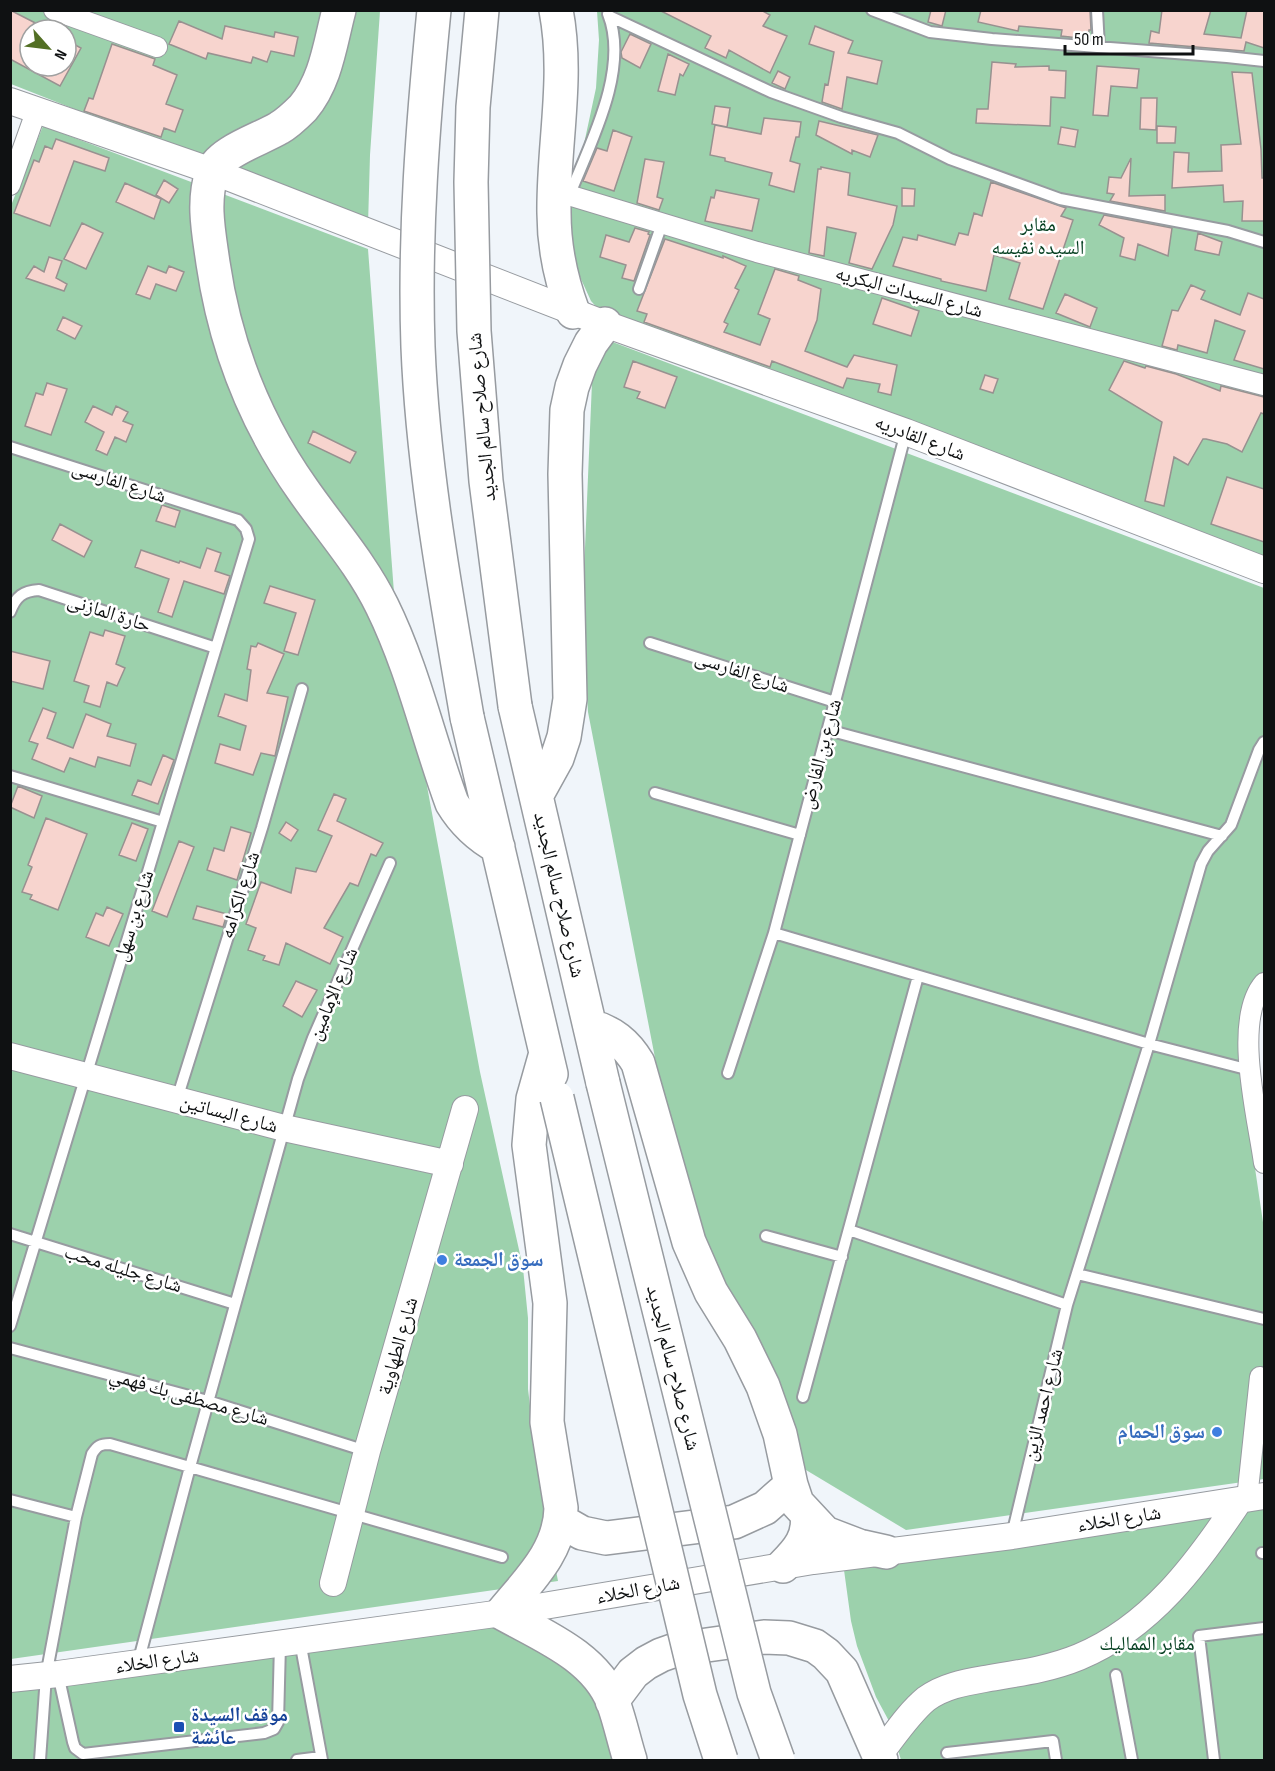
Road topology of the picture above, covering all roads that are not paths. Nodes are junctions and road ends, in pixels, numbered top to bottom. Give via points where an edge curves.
1 (54, 10) edge
2 (339, 10) edge
3 (434, 10) edge
4 (482, 10) edge
5 (556, 10) edge
6 (872, 10) edge
7 (1097, 10) edge
8 (608, 13) edge
9 (157, 47) dead end
10 (1099, 47) junction
11 (1264, 61) edge
12 (10, 101) edge
13 (37, 109) junction
14 (212, 171) junction
15 (10, 185) edge
16 (562, 194) junction
17 (662, 224) junction
18 (1264, 242) edge
19 (639, 289) dead end
20 (573, 312) junction
21 (605, 324) junction
22 (1264, 385) edge
23 (906, 432) junction
24 (10, 447) edge
25 (228, 517) joint
26 (1264, 570) edge
27 (10, 612) edge
28 (650, 643) dead end
29 (216, 648) junction
30 (302, 689) dead end
31 (835, 702) junction
32 (828, 730) junction
33 (1262, 746) edge
34 (10, 776) edge
35 (655, 793) dead end
36 (536, 796) junction
37 (164, 822) junction
38 (800, 835) junction
39 (1222, 836) junction
40 (498, 847) junction
41 (390, 863) dead end
42 (774, 933) junction
43 (918, 976) junction
44 (1264, 982) edge
45 (590, 1026) junction
46 (1256, 1039) edge
47 (1149, 1044) junction
48 (546, 1053) junction
49 (10, 1056) edge
50 (728, 1073) dead end
51 (85, 1077) junction
52 (1256, 1083) edge
53 (177, 1100) junction
54 (465, 1109) dead end
55 (284, 1128) junction
56 (1263, 1141) edge
57 (1264, 1163) edge
58 (450, 1164) junction
59 (849, 1230) junction
60 (10, 1234) edge
61 (766, 1236) dead end
62 (35, 1242) junction
63 (842, 1257) junction
64 (1077, 1274) junction
65 (235, 1304) junction
66 (1067, 1305) junction
67 (1264, 1319) edge
68 (10, 1326) edge
69 (10, 1348) edge
70 (1260, 1377) dead end
71 (803, 1397) dead end
72 (208, 1401) junction
73 (367, 1451) junction
74 (189, 1467) junction
75 (791, 1485) junction
76 (1250, 1498) edge
77 (10, 1500) edge
78 (351, 1514) junction
79 (807, 1514) junction
80 (76, 1517) junction
81 (561, 1521) junction
82 (1012, 1536) junction
83 (886, 1552) junction
84 (502, 1557) dead end
85 (783, 1566) junction
86 (333, 1583) dead end
87 (502, 1613) junction
88 (1264, 1628) edge
89 (290, 1642) junction
90 (138, 1663) junction
91 (52, 1675) junction
92 (1116, 1675) dead end
93 (10, 1679) edge
94 (612, 1701) junction
95 (947, 1752) dead end
96 (880, 1758) edge
97 (321, 1759) edge
98 (40, 1761) edge
99 (297, 1761) edge
100 (630, 1761) edge
101 (721, 1761) edge
102 (778, 1761) edge
103 (1056, 1761) edge
104 (1132, 1761) edge
105 (1214, 1761) edge

1 - 9 street
2 - 14 highway via 325,67 303,108 280,127 232,153
3 - 40 highway, bridge via 420,173 418,346 438,545 467,717
4 - 36 highway, شارع صلاح سالم الجديد, bridge via 473,107 474,332 486,481 515,706
5 - 16 highway via 561,44
6 - 10 lane via 930,32
7 - 10 lane
8 - 16 lane via 615,39 608,91 600,120
8 - 18 lane via 771,92 898,133 951,159 1060,199 1228,231
10 - 11 lane
12 - 13 street, شارع القادريه
13 - 14 street, شارع القادريه
13 - 15 street
14 - 20 street, شارع القادريه
14 - 40 highway via 206,206 214,269 228,333 250,397 288,467 352,555 381,604 405,658 452,803 471,829
16 - 17 street, شارع السيدات البكريه
16 - 20 highway via 554,212 557,253
17 - 19 lane
17 - 22 street, شارع السيدات البكريه
20 - 21 street, شارع القادريه
21 - 23 street, شارع القادريه
21 - 36 highway via 580,364 567,410 570,699 556,758
23 - 26 street, شارع القادريه
23 - 31 lane, شارع بن الفارض
24 - 25 lane, شارع الفارسى
25 - 29 lane, شارع بن سهل via 238,520 249,539
27 - 29 lane, حارة المازنى via 17,597 39,590
28 - 31 lane, شارع الفارسى
29 - 37 lane, شارع بن سهل
30 - 53 lane, شارع الكرامه
31 - 32 lane, شارع بن الفارض
32 - 38 lane, شارع بن الفارض
32 - 39 lane
33 - 39 lane, شارع احمد الزين via 1231,825
34 - 37 lane
35 - 38 lane
36 - 45 highway, شارع صلاح سالم الجديد
37 - 51 lane, شارع بن سهل
38 - 42 lane, شارع بن الفارض
39 - 47 lane, شارع احمد الزين via 1201,864
40 - 48 highway
41 - 55 lane, شارع الإمامين via 313,1038
42 - 43 lane
42 - 50 lane, شارع بن الفارض
43 - 47 lane
43 - 59 lane
44 - 46 street via 1254,1002
45 - 75 highway via 618,1038 638,1063 689,1242 711,1292 763,1386 780,1434
45 - 102 highway, شارع صلاح سالم الجديد, bridge via 754,1693
46 - 52 street
47 - 52 lane
47 - 64 lane, شارع احمد الزين
48 - 81 highway via 533,1099 530,1145 548,1284 547,1422
48 - 101 highway, bridge via 700,1695
49 - 51 street, شارع البساتين
51 - 53 street, شارع البساتين
51 - 62 lane, شارع بن سهل
52 - 56 street
53 - 55 street, شارع البساتين
54 - 58 street, شارع الطهاوية
55 - 58 street, شارع البساتين
55 - 65 lane, شارع الإمامين
56 - 57 street
58 - 73 street, شارع الطهاوية
59 - 63 lane
59 - 66 lane
60 - 62 lane, شارع جليله محب
61 - 63 lane
62 - 65 lane, شارع جليله محب
62 - 68 lane, شارع بن سهل
63 - 71 lane
64 - 66 lane, شارع احمد الزين
64 - 67 lane
65 - 72 lane, شارع الإمامين
66 - 82 lane, شارع احمد الزين
69 - 72 lane, شارع مصطفى بك فهمي
70 - 76 street
72 - 73 lane, شارع مصطفى بك فهمي
72 - 74 lane, شارع الإمامين
73 - 78 street, شارع الطهاوية
74 - 78 lane
74 - 80 lane via 110,1444 97,1446
74 - 90 lane, شارع الإمامين
75 - 79 highway via 797,1503
75 - 81 highway via 765,1508 734,1522 606,1538 582,1533
76 - 82 street, شارع الخلاء
76 - 96 street via 1164,1599 1131,1628 1062,1663 955,1685 936,1693 916,1708
77 - 80 lane
78 - 84 lane
78 - 86 street, شارع الطهاوية
79 - 83 highway via 825,1533
79 - 85 highway via 805,1538
80 - 91 lane
81 - 87 highway via 547,1557
82 - 83 street, شارع الخلاء
83 - 85 street, شارع الخلاء
85 - 87 street, شارع الخلاء
87 - 89 street, شارع الخلاء
87 - 94 highway via 576,1656 596,1675
88 - 105 lane via 1199,1636
89 - 90 street, شارع الخلاء
89 - 91 lane via 278,1722 274,1729 264,1733 83,1754 75,1748
89 - 97 lane
90 - 91 street, شارع الخلاء
91 - 93 street, شارع الخلاء
91 - 98 lane
92 - 104 lane
94 - 96 highway via 633,1673 661,1654 764,1637 789,1638 815,1646 842,1671
94 - 100 highway
95 - 103 lane via 1053,1741
97 - 99 lane

